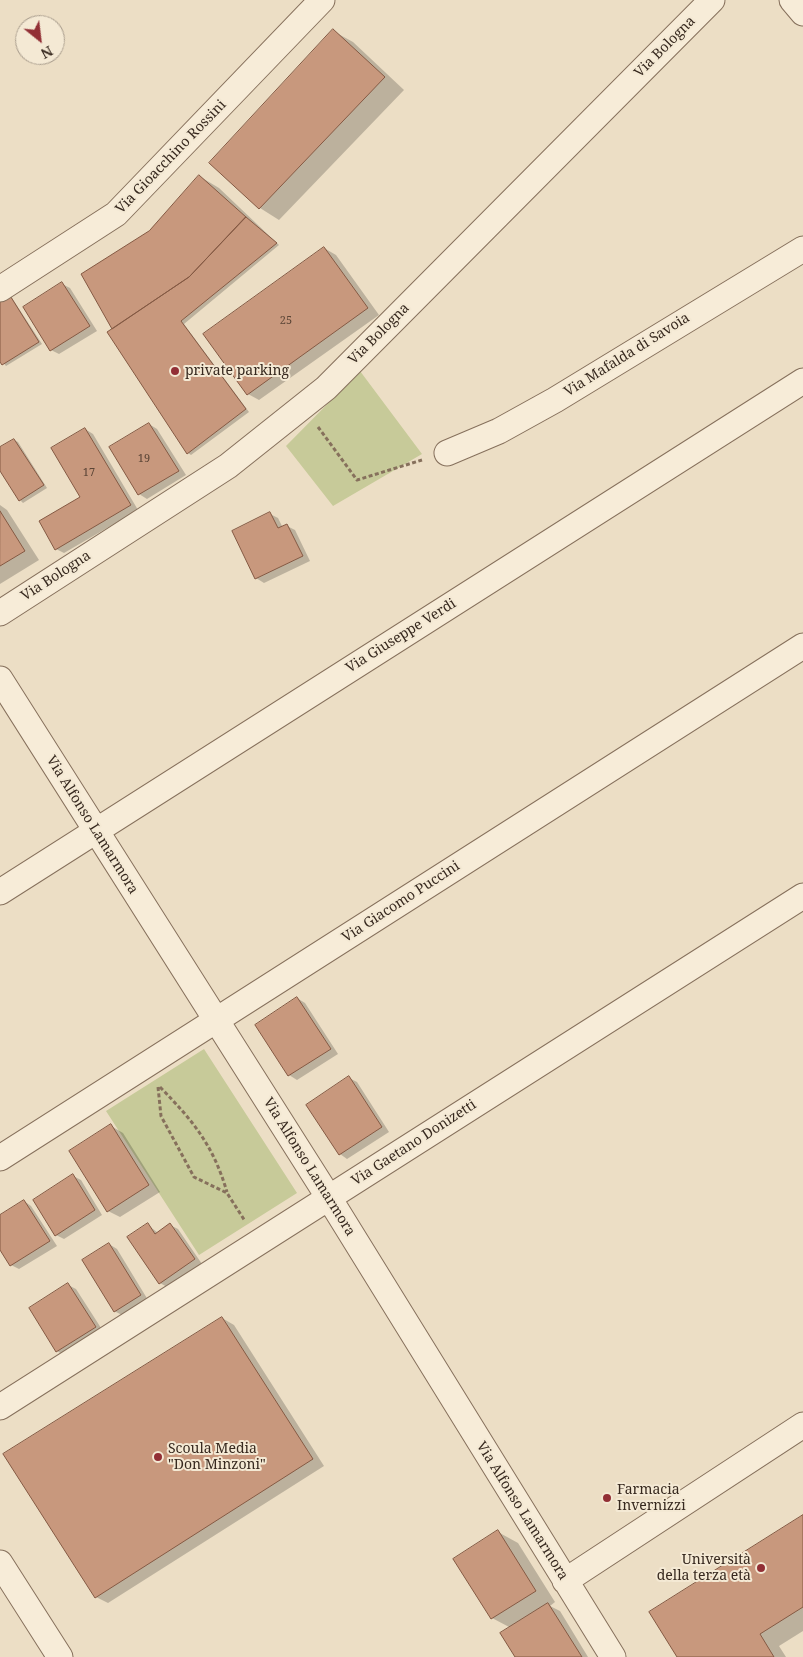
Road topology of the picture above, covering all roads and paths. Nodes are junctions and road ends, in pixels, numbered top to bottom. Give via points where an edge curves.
1 (322, 0) edge
2 (712, 0) edge
3 (792, 0) edge
4 (803, 13) edge
5 (803, 249) edge
6 (0, 289) edge
7 (803, 381) edge
8 (303, 406) junction
9 (447, 453) joint
10 (0, 613) edge
11 (803, 646) edge
12 (0, 679) edge
13 (96, 831) junction
14 (0, 892) edge
15 (803, 896) edge
16 (217, 1020) junction
17 (152, 1076) junction
18 (0, 1158) edge
19 (227, 1193) junction
20 (329, 1198) junction
21 (259, 1243) junction
22 (0, 1407) edge
23 (802, 1427) edge
24 (0, 1564) edge
25 (565, 1580) junction
26 (54, 1655) edge
27 (613, 1657) edge

1 - 6 street, Via Gioacchino Rossini via 116,214
2 - 8 street, Via Bologna via 326,388
3 - 4 street
5 - 9 street, Via Mafalda di Savoia via 555,400 499,431
7 - 13 street, Via Giuseppe Verdi
8 - 9 path via 357,480
8 - 10 street, Via Bologna via 228,466
11 - 16 street, Via Giacomo Puccini
12 - 13 street, Via Alfonso Lamarmora
13 - 14 street, Via Giuseppe Verdi
13 - 16 street, Via Alfonso Lamarmora
15 - 20 street, Via Gaetano Donizetti
16 - 17 street, Via Giacomo Puccini
16 - 20 street, Via Alfonso Lamarmora
17 - 18 street, Via Giacomo Puccini
17 - 19 path via 201,1133 220,1169
17 - 19 path via 161,1116 194,1177
19 - 21 path
20 - 21 street, Via Gaetano Donizetti
20 - 25 street, Via Alfonso Lamarmora
21 - 22 street, Via Gaetano Donizetti
23 - 25 street
24 - 26 street
25 - 27 street, Via Alfonso Lamarmora

